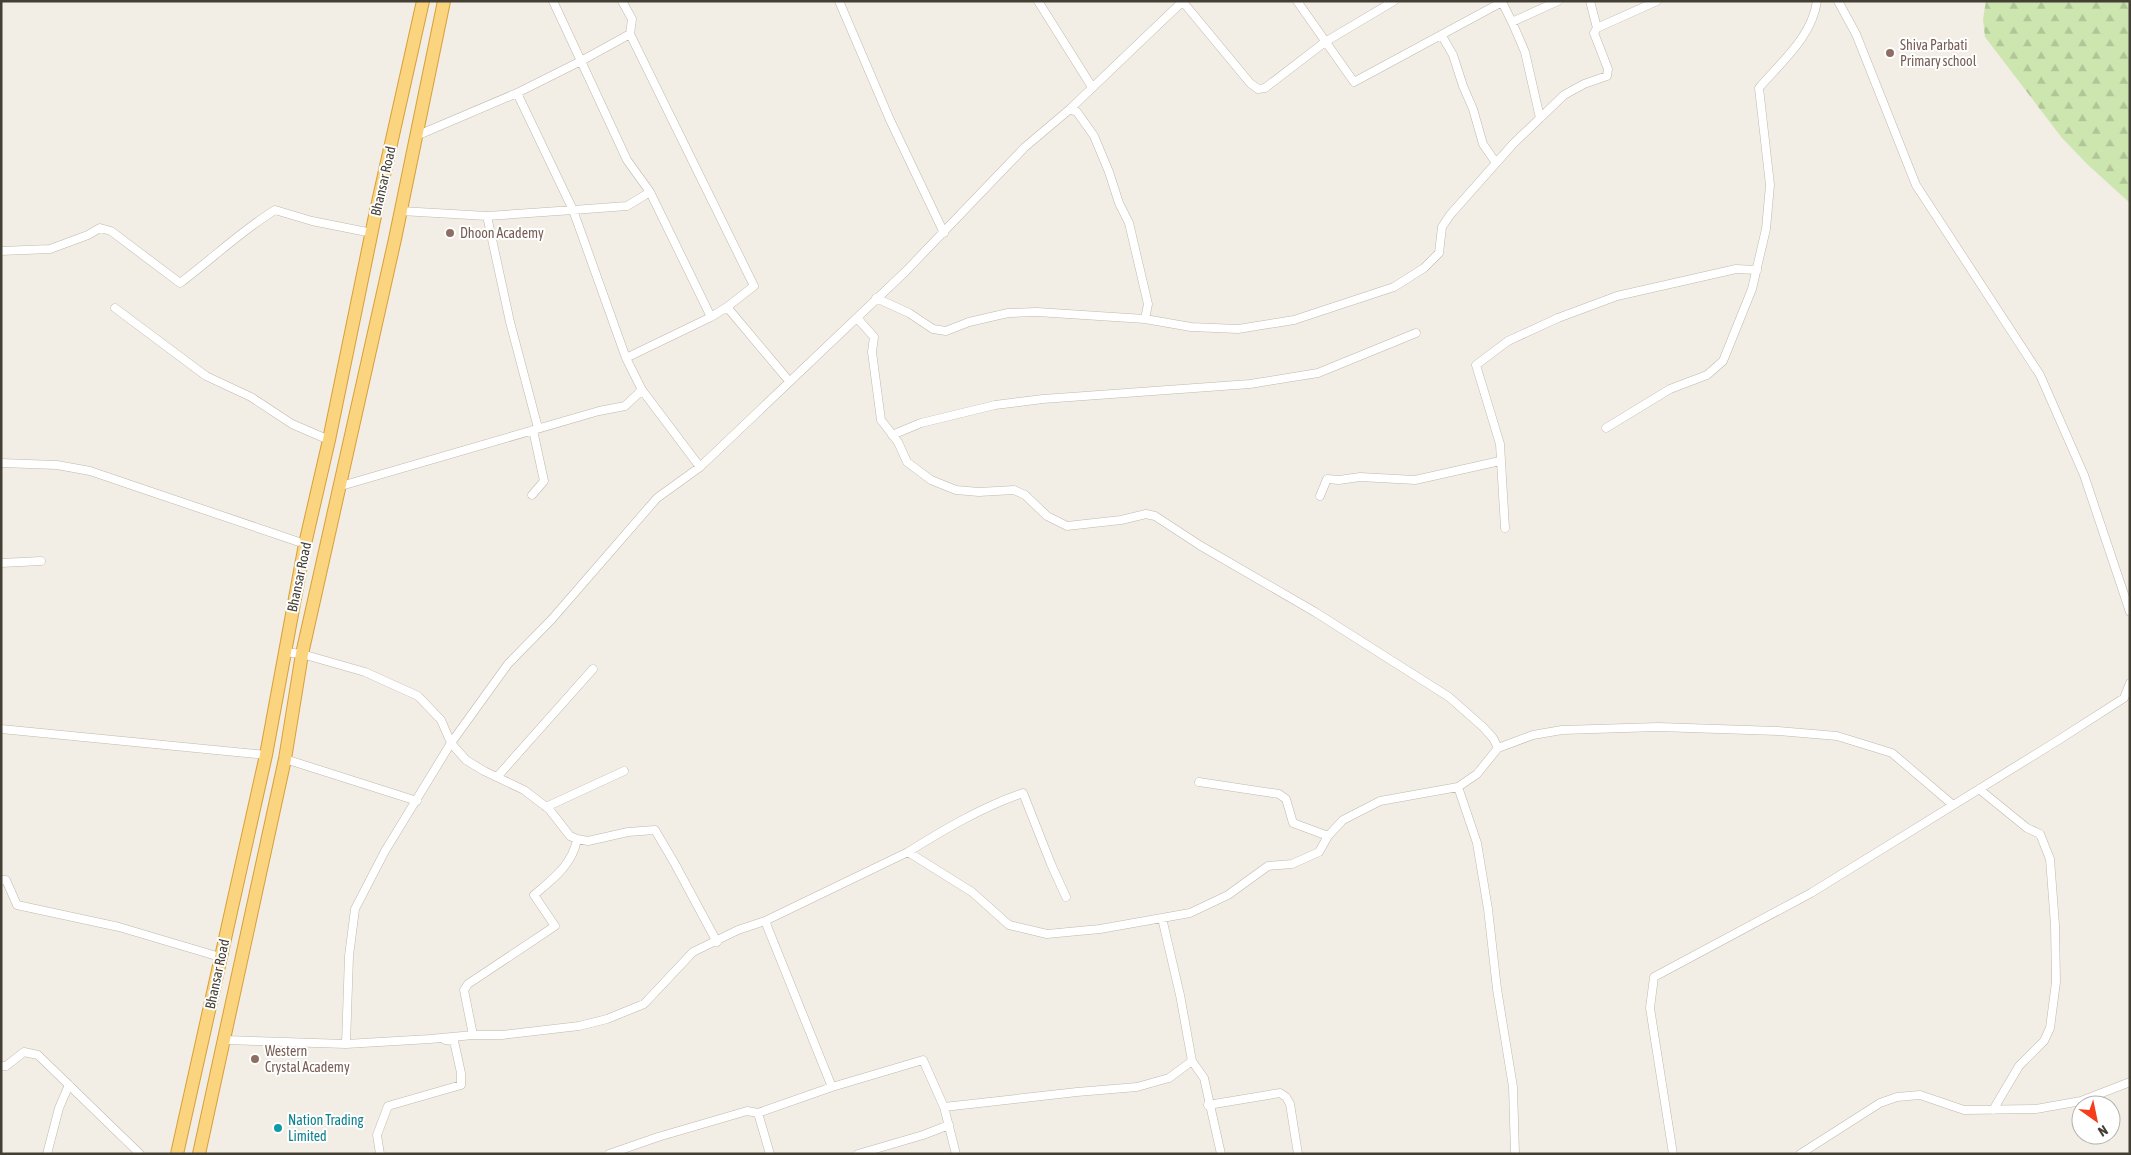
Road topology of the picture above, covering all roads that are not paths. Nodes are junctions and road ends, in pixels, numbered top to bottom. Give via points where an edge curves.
1 (423, 1) edge
2 (444, 1) edge
3 (553, 1) edge
4 (622, 1) edge
5 (839, 1) edge
6 (1038, 1) edge
7 (1297, 1) edge
8 (1394, 1) edge
9 (1558, 1) edge
10 (1590, 1) edge
11 (1658, 1) edge
12 (1816, 1) edge
13 (1838, 1) edge
14 (1183, 2) edge
15 (1512, 22) junction
16 (1596, 28) junction
17 (630, 34) junction
18 (1442, 36) junction
19 (1325, 42) junction
20 (581, 61) junction
21 (1092, 87) junction
22 (517, 93) junction
23 (1070, 109) junction
24 (1540, 118) junction
25 (416, 136) junction
26 (1496, 163) junction
27 (650, 192) junction
28 (573, 210) junction
29 (402, 212) junction
30 (487, 216) junction
31 (372, 233) junction
32 (944, 233) junction
33 (1, 251) edge
34 (1757, 270) junction
35 (876, 298) junction
36 (727, 307) junction
37 (115, 308) dead end
38 (711, 317) junction
39 (857, 318) junction
40 (1145, 319) junction
41 (1416, 333) dead end
42 (626, 358) junction
43 (790, 381) junction
44 (642, 390) junction
45 (1606, 428) dead end
46 (535, 429) junction
47 (892, 435) junction
48 (329, 440) junction
49 (1500, 461) junction
50 (1, 463) edge
51 (700, 467) junction
52 (341, 486) junction
53 (532, 495) dead end
54 (1320, 496) dead end
55 (1505, 528) dead end
56 (306, 544) junction
57 (41, 561) dead end
58 (1, 563) edge
59 (2130, 612) edge
60 (284, 652) junction
61 (302, 654) junction
62 (593, 669) dead end
63 (2130, 683) edge
64 (2127, 700) edge
65 (1, 729) edge
66 (451, 743) junction
67 (1498, 748) junction
68 (266, 755) junction
69 (285, 759) junction
70 (624, 771) dead end
71 (497, 777) junction
72 (1199, 782) dead end
73 (1458, 787) junction
74 (1979, 789) junction
75 (417, 801) junction
76 (1953, 805) junction
77 (546, 806) junction
78 (1328, 836) junction
79 (577, 839) junction
80 (908, 852) junction
81 (1, 880) edge
82 (1066, 897) dead end
83 (1162, 918) junction
84 (765, 921) junction
85 (717, 942) junction
86 (220, 957) junction
87 (473, 1035) junction
88 (430, 1039) junction
89 (225, 1040) junction
90 (346, 1044) junction
91 (1192, 1061) junction
92 (1, 1066) edge
93 (2130, 1082) edge
94 (69, 1085) junction
95 (832, 1087) junction
96 (1208, 1105) junction
97 (944, 1108) junction
98 (1993, 1110) junction
99 (758, 1113) junction
100 (949, 1126) junction
101 (47, 1154) edge
102 (140, 1154) edge
103 (177, 1154) edge
104 (199, 1154) edge
105 (380, 1154) edge
106 (609, 1154) edge
107 (770, 1154) edge
108 (858, 1154) edge
109 (956, 1154) edge
110 (1220, 1154) edge
111 (1298, 1154) edge
112 (1515, 1154) edge
113 (1673, 1154) edge
114 (1800, 1154) edge

1 - 31 highway, Bhansar Road
2 - 25 highway, Bhansar Road
3 - 20 street
4 - 17 street via 632,19
5 - 32 street via 890,120
6 - 21 street
7 - 19 street
8 - 19 street
9 - 15 street
10 - 16 street
11 - 16 street
12 - 34 street via 1815,14 1805,35 1759,88 1770,185 1766,229
13 - 59 street via 1856,34 1916,184 2040,375 2084,475
14 - 19 street via 1258,89 1265,88
14 - 21 street
15 - 18 street via 1502,2
15 - 24 street via 1525,52
16 - 24 street via 1594,33 1608,70 1607,76 1564,95
17 - 20 street
17 - 36 street via 754,286
18 - 19 street via 1354,82
18 - 26 street via 1453,55 1483,144
20 - 22 street
20 - 27 street via 627,160
21 - 23 street
22 - 25 street
22 - 28 street
23 - 32 street via 1026,147
23 - 40 street via 1077,112 1094,136 1129,223 1148,304
24 - 26 street
25 - 29 highway, Bhansar Road
26 - 40 street via 1443,225 1439,253 1424,268 1394,288 1294,320 1238,329 1191,327
27 - 28 street via 627,206
27 - 38 street
28 - 30 street
28 - 42 street
29 - 30 street
29 - 52 highway, Bhansar Road
30 - 46 street
31 - 33 street via 275,210 229,242 180,283 112,230 100,228 50,248
31 - 48 highway, Bhansar Road
32 - 35 street
34 - 45 street via 1723,361 1707,375 1670,389
34 - 49 street via 1736,269 1617,296 1558,318 1492,353 1476,365 1497,430
35 - 39 street
35 - 40 street via 909,313 933,329 946,331 1008,313
36 - 38 street
36 - 43 street
37 - 48 street via 206,376 251,398 292,424
38 - 42 street
39 - 43 street
39 - 47 street via 874,337 872,352 882,420
41 - 47 street via 1318,373 1250,384 995,405 922,423
42 - 44 street
43 - 51 street
44 - 46 street via 625,406
44 - 51 street
46 - 52 street
46 - 53 street via 544,481
47 - 67 street via 907,462 931,480 956,490 1014,490 1047,516 1068,526 1146,514 1155,516 1449,697 1494,738
48 - 56 highway, Bhansar Road
49 - 54 street via 1415,480 1360,477 1327,480
49 - 55 street
50 - 56 street via 57,465 90,471
51 - 66 street via 657,498 620,539 508,664
52 - 61 highway, Bhansar Road
56 - 60 highway, Bhansar Road
57 - 58 street
60 - 61 street
60 - 68 highway, Bhansar Road
61 - 66 street via 365,672 418,696 441,720
61 - 69 highway, Bhansar Road
62 - 71 street
63 - 64 street
64 - 74 street
65 - 68 street
66 - 71 street via 466,760
66 - 75 street
67 - 73 street via 1477,774
67 - 76 street via 1533,735 1571,730 1658,727 1837,736 1892,753
68 - 86 highway, Bhansar Road
69 - 75 street
69 - 89 highway, Bhansar Road
70 - 77 street
71 - 77 street via 524,790
72 - 78 street via 1278,794 1286,799 1293,823
73 - 78 street via 1380,801 1343,820
73 - 112 street via 1477,843 1488,909 1513,1087
74 - 76 street
74 - 98 street via 2027,828 2040,834 2050,859 2055,925 2056,982 2050,1028 2044,1041 2019,1066
75 - 90 street via 385,851 355,909 349,956
76 - 113 street via 1811,893 1654,977 1650,1008
77 - 79 street via 570,836
78 - 83 street via 1319,852 1292,864 1268,866 1228,894 1190,913
79 - 85 street via 588,841 655,830
79 - 87 street via 575,852 558,875 534,895 554,926 468,984 464,990
80 - 82 street via 989,806 1023,793
80 - 83 street via 972,892 1009,925 1047,934
80 - 84 street
81 - 86 street via 6,880 17,905 119,927
83 - 91 street
84 - 85 street via 738,930
84 - 95 street
85 - 87 street via 694,952 644,1004 607,1019 579,1026
86 - 103 highway, Bhansar Road
87 - 88 street
88 - 90 street
88 - 105 street via 454,1041 462,1073 461,1085 388,1106 377,1135
89 - 90 street
89 - 104 highway, Bhansar Road
91 - 96 street via 1204,1078
91 - 97 street via 1169,1078 1137,1087
92 - 94 street via 6,1066 24,1052 38,1055
93 - 98 street via 2081,1100 2036,1109
94 - 101 street via 59,1108
94 - 102 street
95 - 97 street via 923,1060
95 - 99 street
96 - 110 street
96 - 111 street via 1280,1093 1290,1104
97 - 100 street
98 - 114 street via 1964,1110 1920,1095 1896,1097 1880,1103
99 - 106 street via 747,1111 729,1115
99 - 107 street
100 - 108 street
100 - 109 street

